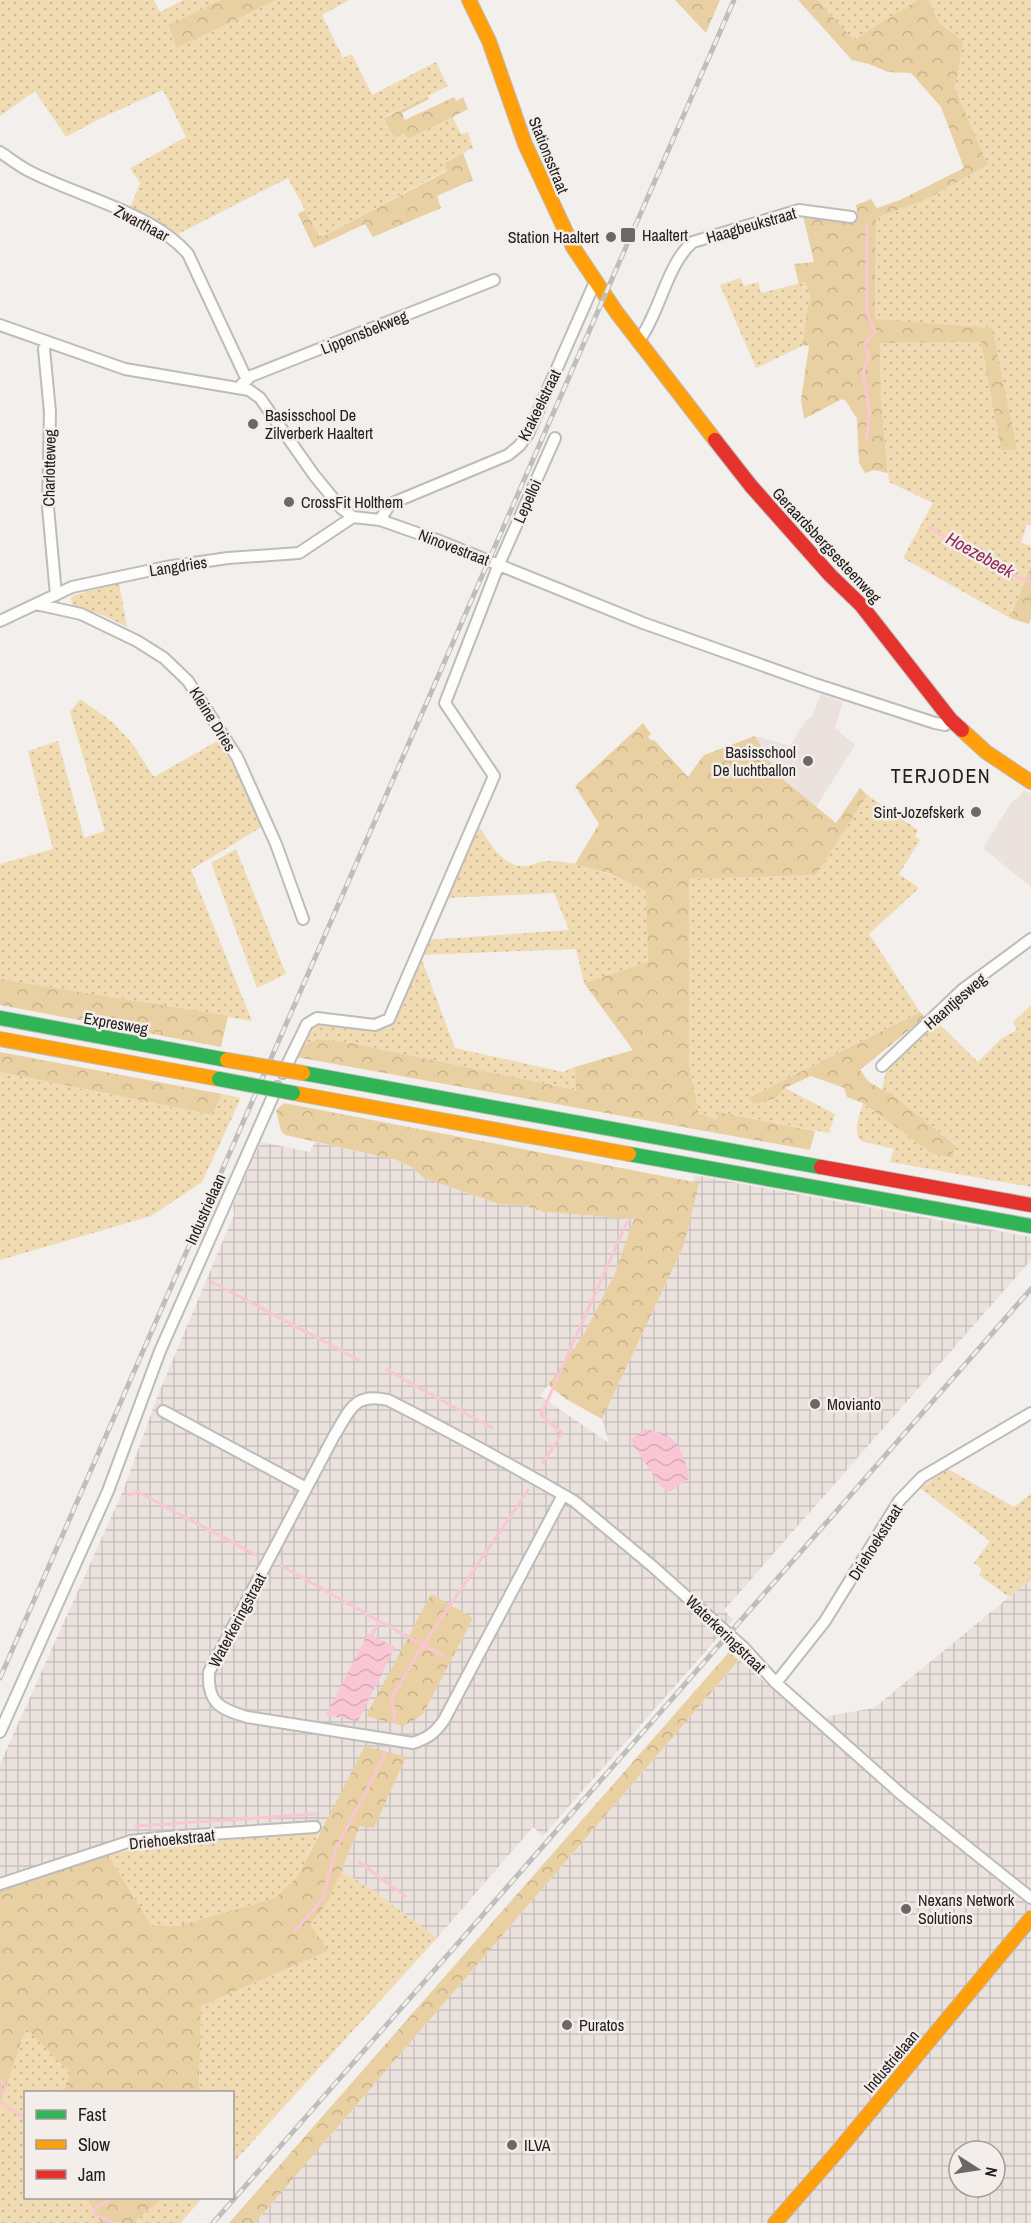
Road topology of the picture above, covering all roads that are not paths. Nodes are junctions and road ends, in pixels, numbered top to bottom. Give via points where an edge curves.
1 (469, 0) edge
2 (0, 152) edge
3 (851, 217) dead end
4 (494, 280) dead end
5 (595, 282) junction
6 (617, 313) joint
7 (0, 325) edge
8 (46, 341) junction
9 (638, 342) junction
10 (247, 380) junction
11 (237, 388) junction
12 (555, 438) dead end
13 (353, 517) junction
14 (380, 520) junction
15 (499, 564) junction
16 (56, 595) junction
17 (36, 604) junction
18 (0, 621) edge
19 (951, 720) junction
20 (494, 776) joint
21 (1031, 782) edge
22 (303, 919) dead end
23 (1031, 939) edge
24 (0, 1018) edge
25 (0, 1040) edge
26 (882, 1066) dead end
27 (1031, 1205) edge
28 (1031, 1226) edge
29 (163, 1411) dead end
30 (1031, 1413) edge
31 (306, 1488) junction
32 (563, 1495) junction
33 (776, 1683) junction
34 (0, 1732) edge
35 (315, 1827) dead end
36 (0, 1884) edge
37 (1031, 1898) edge
38 (1031, 1918) edge
39 (775, 2223) edge

1 - 5 main road, Stationsstraat via 489,41 548,196
2 - 10 street, Zwarthaar via 27,170 116,209 176,241 188,254
3 - 9 street, Haagbeukstraat via 799,210 693,242 681,254 650,326
4 - 10 street, Lippensbekweg
5 - 6 main road, Stationsstraat
5 - 14 street, Krakeelstraat via 519,447 390,504
6 - 9 main road, Geraardsbergsesteenweg
7 - 8 street
8 - 11 street via 125,369
8 - 16 street, Charlotteweg via 50,412 48,507
9 - 19 main road, Geraardsbergsesteenweg via 751,486 861,605
10 - 11 street, Lippensbekweg
11 - 13 street via 260,398 314,476
12 - 15 street, Lepelloi
13 - 14 street, Ninovestraat
13 - 16 street, Langdries via 299,553 166,567 72,587
14 - 15 street, Ninovestraat
15 - 19 street, Ninovestraat via 642,623 815,684 935,723 945,725
15 - 20 street, Lepelloi via 445,703
16 - 17 street, Langdries
17 - 18 street, Langdries
17 - 22 street, Kleine Dries via 81,614 137,641 164,658 188,681 237,757 276,844
19 - 21 main road, Geraardsbergsesteenweg via 986,752
20 - 34 street, Industrielaan via 389,1019 375,1025 317,1018 307,1024 160,1351 108,1491
23 - 26 street, Haantjesweg via 962,990
24 - 27 main road, Expresweg, bridge
25 - 28 main road, bridge
29 - 31 street
30 - 33 street, Driehoekstraat via 922,1477 899,1501 825,1622
31 - 32 street, Waterkeringstraat via 349,1412 357,1401 372,1396 388,1400 485,1450
31 - 32 street, Waterkeringstraat via 209,1672 208,1688 213,1699 230,1712 247,1717 413,1743 435,1733 444,1720
32 - 33 street, Waterkeringstraat via 744,1647
33 - 37 street via 901,1794
35 - 36 street, Driehoekstraat via 131,1841
38 - 39 main road, Industrielaan

